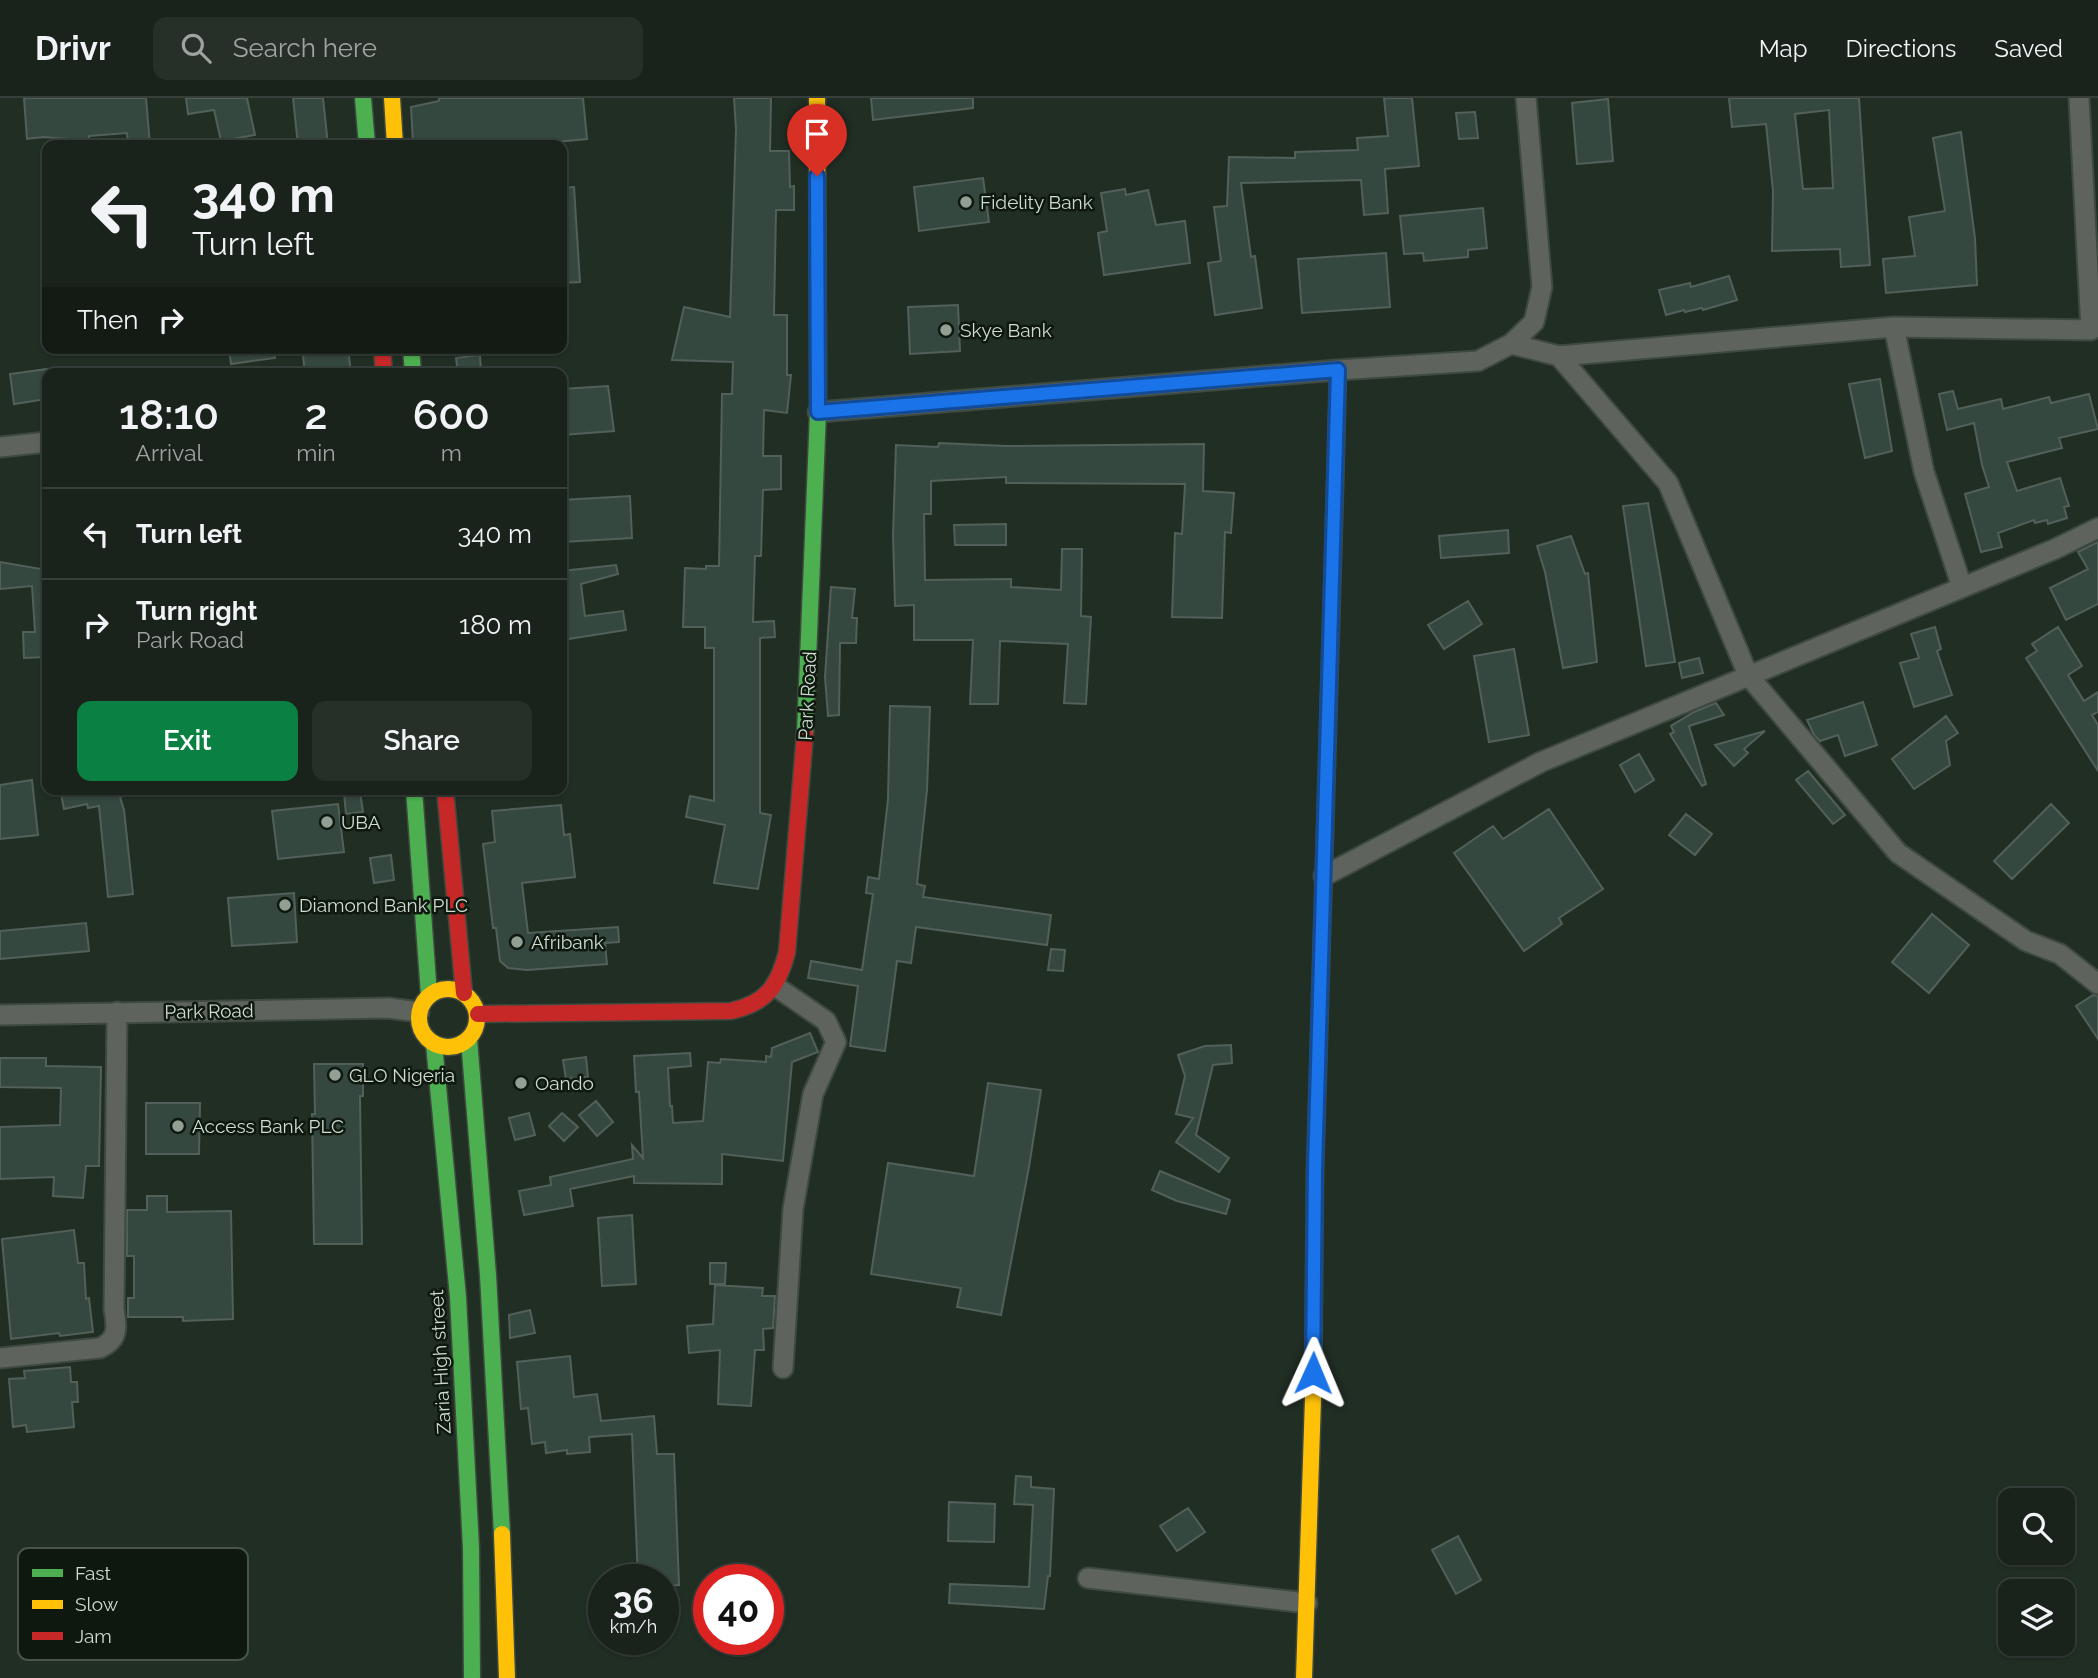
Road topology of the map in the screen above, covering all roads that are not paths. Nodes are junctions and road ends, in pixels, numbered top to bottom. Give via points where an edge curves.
1 (363, 98) edge
2 (391, 98) edge
3 (817, 98) edge
4 (1526, 98) edge
5 (2079, 98) edge
6 (367, 140) edge
7 (395, 140) edge
8 (1894, 327) junction
9 (1511, 344) junction
10 (1559, 356) junction
11 (1338, 370) junction
12 (818, 412) junction
13 (42, 443) edge
14 (0, 447) edge
15 (2098, 528) edge
16 (1962, 587) junction
17 (1748, 675) junction
18 (414, 795) edge
19 (446, 795) edge
20 (1324, 876) junction
21 (2098, 984) edge
22 (775, 986) junction
23 (464, 993) junction
24 (429, 995) junction
25 (117, 1012) junction
26 (419, 1012) junction
27 (478, 1014) junction
28 (0, 1015) edge
29 (469, 1039) junction
30 (434, 1044) junction
31 (0, 1357) edge
32 (783, 1368) dead end
33 (1088, 1578) dead end
34 (1307, 1603) junction
35 (472, 1678) edge
36 (507, 1678) edge
37 (1304, 1678) edge

1 - 6 street
2 - 7 street
3 - 12 street, Park Road
4 - 9 street via 1542,287 1534,322
5 - 8 street via 2091,330
8 - 10 street
8 - 16 street via 1924,472
9 - 10 street
9 - 11 street via 1478,360
10 - 17 street via 1668,483
11 - 12 street
11 - 20 street
12 - 22 street, Park Road via 807,705 787,952
13 - 14 street
15 - 16 street
16 - 17 street
17 - 20 street via 1541,762
17 - 21 street via 1898,853 2026,941 2060,954
18 - 24 street
19 - 23 street
20 - 34 street
22 - 27 street via 752,1006 731,1012
22 - 32 street via 826,1021 836,1042 813,1094 793,1209
23 - 24 street via 446,988
23 - 27 street
24 - 26 street
25 - 26 street, Park Road via 388,1008
25 - 28 street, Park Road
25 - 31 street via 114,1339 100,1348
26 - 30 street via 421,1031
27 - 29 street
29 - 30 street via 453,1047
29 - 36 street via 489,1289
30 - 35 street, Zaria High street via 458,1297 471,1548
33 - 34 street
34 - 37 street

